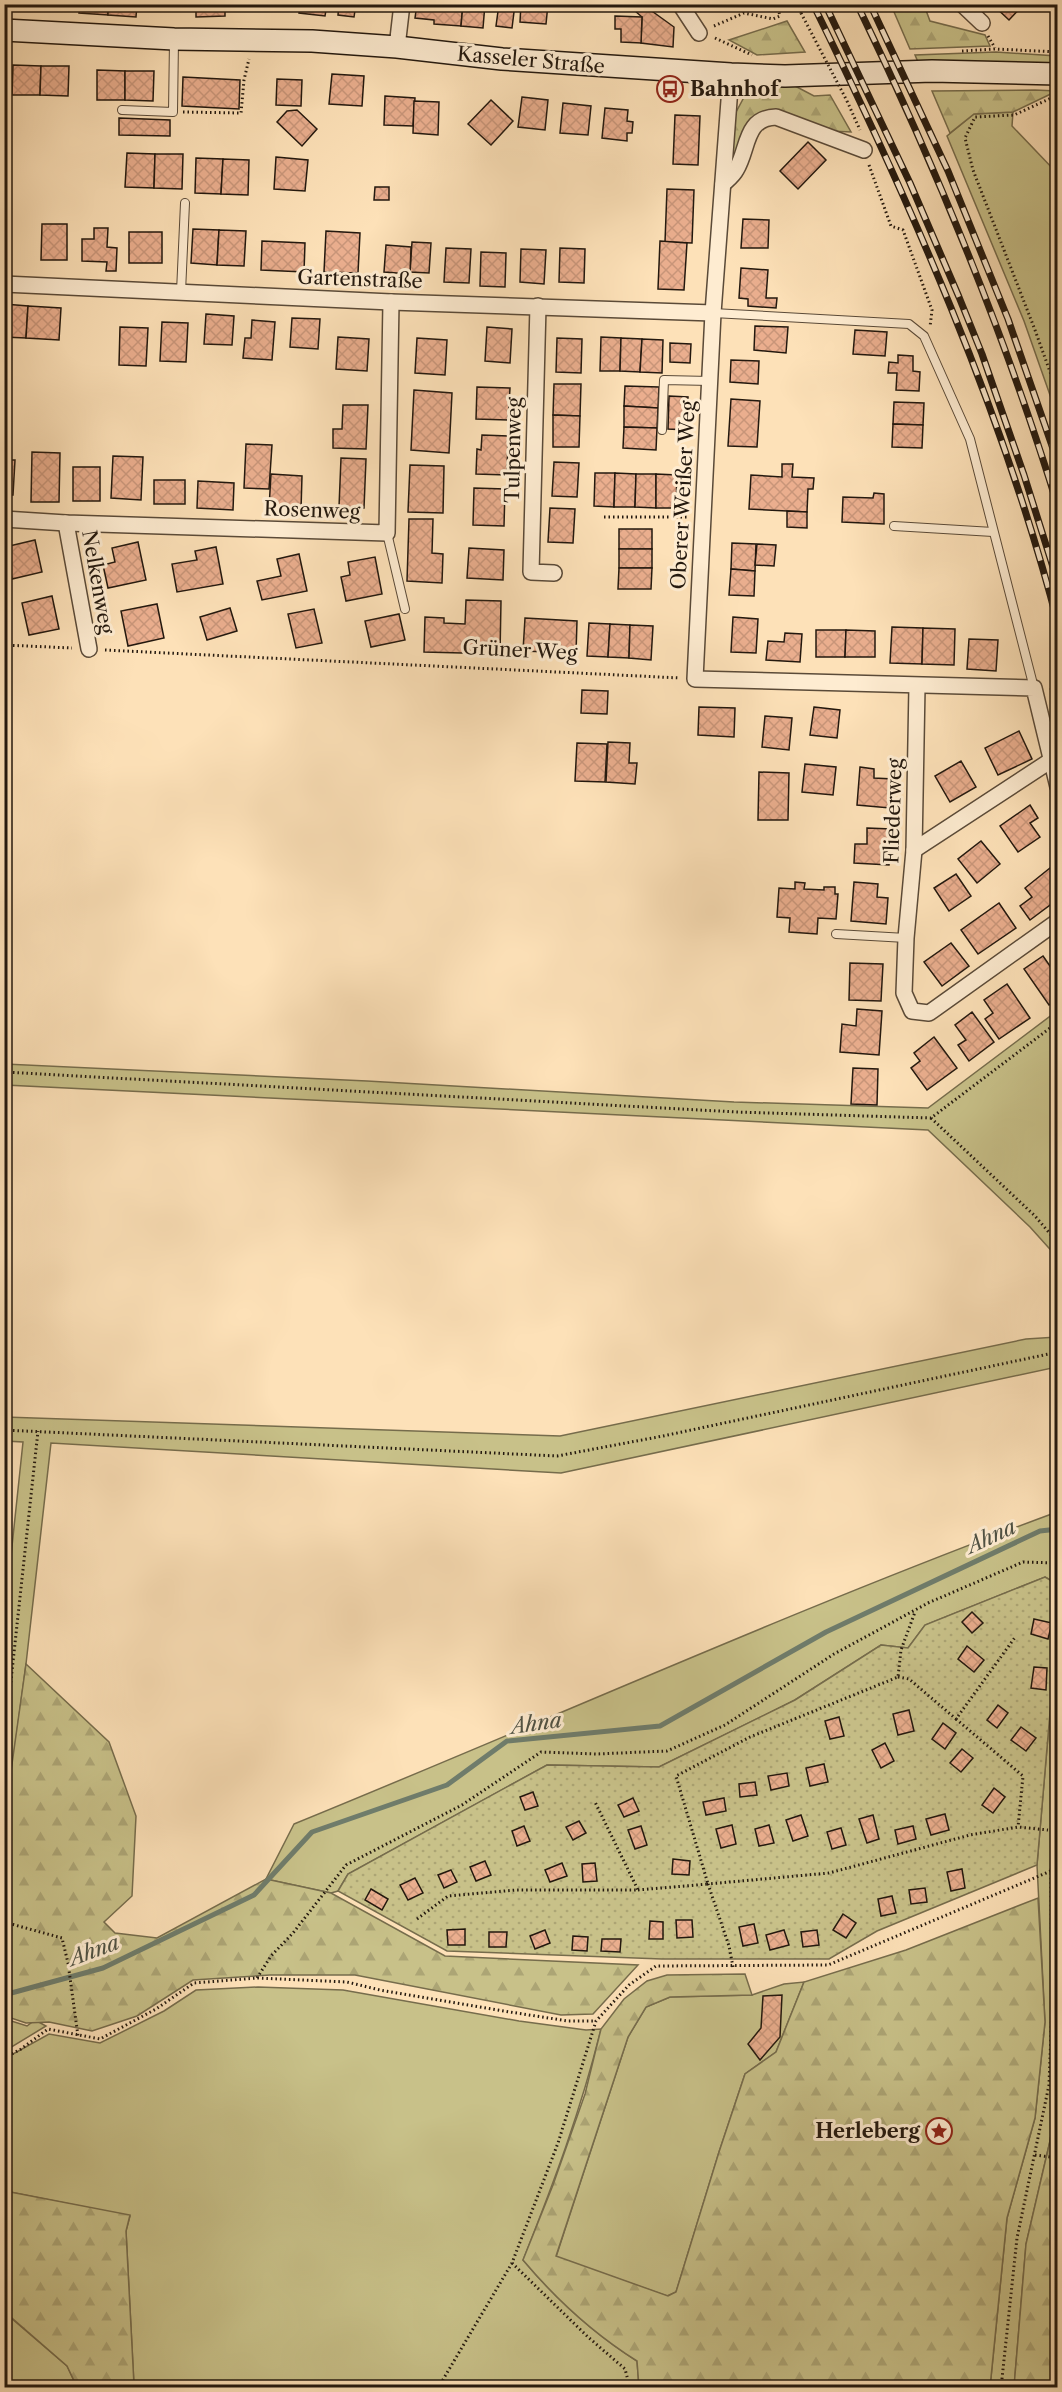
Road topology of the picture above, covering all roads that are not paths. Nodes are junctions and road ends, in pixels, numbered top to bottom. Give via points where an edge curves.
1 (402, 4) edge
2 (962, 4) edge
3 (686, 6) edge
4 (982, 23) dead end
5 (4, 30) edge
6 (699, 33) road end
7 (174, 39) junction
8 (397, 47) junction
9 (731, 74) junction
10 (1058, 74) edge
11 (122, 110) dead end
12 (864, 150) road end
13 (723, 184) junction
14 (185, 203) dead end
15 (4, 284) edge
16 (181, 292) junction
17 (390, 302) junction
18 (538, 306) junction
19 (713, 313) junction
20 (710, 381) junction
21 (663, 430) dead end
22 (4, 519) edge
23 (66, 523) junction
24 (894, 526) dead end
25 (993, 532) junction
26 (387, 533) junction
27 (554, 573) dead end
28 (405, 609) dead end
29 (89, 649) road end
30 (917, 686) junction
31 (1034, 688) junction
32 (1050, 762) junction
33 (1058, 787) edge
34 (914, 850) junction
35 (1058, 921) edge
36 (836, 934) dead end
37 (906, 938) junction

1 - 8 street
2 - 4 street
3 - 6 street
5 - 7 main road, Kasseler Straße
7 - 8 main road, Kasseler Straße
7 - 11 lane via 172,112
8 - 9 main road, Kasseler Straße via 501,59
9 - 10 main road, Kasseler Straße
9 - 13 street, Oberer Weißer Weg
12 - 13 street via 776,117 764,118 754,125 736,172
13 - 19 street, Oberer Weißer Weg
14 - 16 lane
15 - 16 street, Gartenstraße
16 - 17 street, Gartenstraße
17 - 18 street, Gartenstraße
17 - 26 street, Rosenweg
18 - 19 street, Gartenstraße
18 - 27 street, Tulpenweg via 531,572
19 - 20 street, Oberer Weißer Weg
19 - 25 lane via 909,324 924,336 970,439
20 - 21 lane via 664,380
20 - 30 street, Oberer Weißer Weg via 695,679
22 - 23 street, Rosenweg
23 - 26 street, Rosenweg
23 - 29 street, Nelkenweg
24 - 25 lane
25 - 31 lane
26 - 28 lane
30 - 31 street
30 - 34 street, Fliederweg
31 - 32 street
32 - 33 street
32 - 34 street
34 - 37 street, Fliederweg
35 - 37 street, Fliederweg via 929,1013 912,1011 904,993
36 - 37 lane

